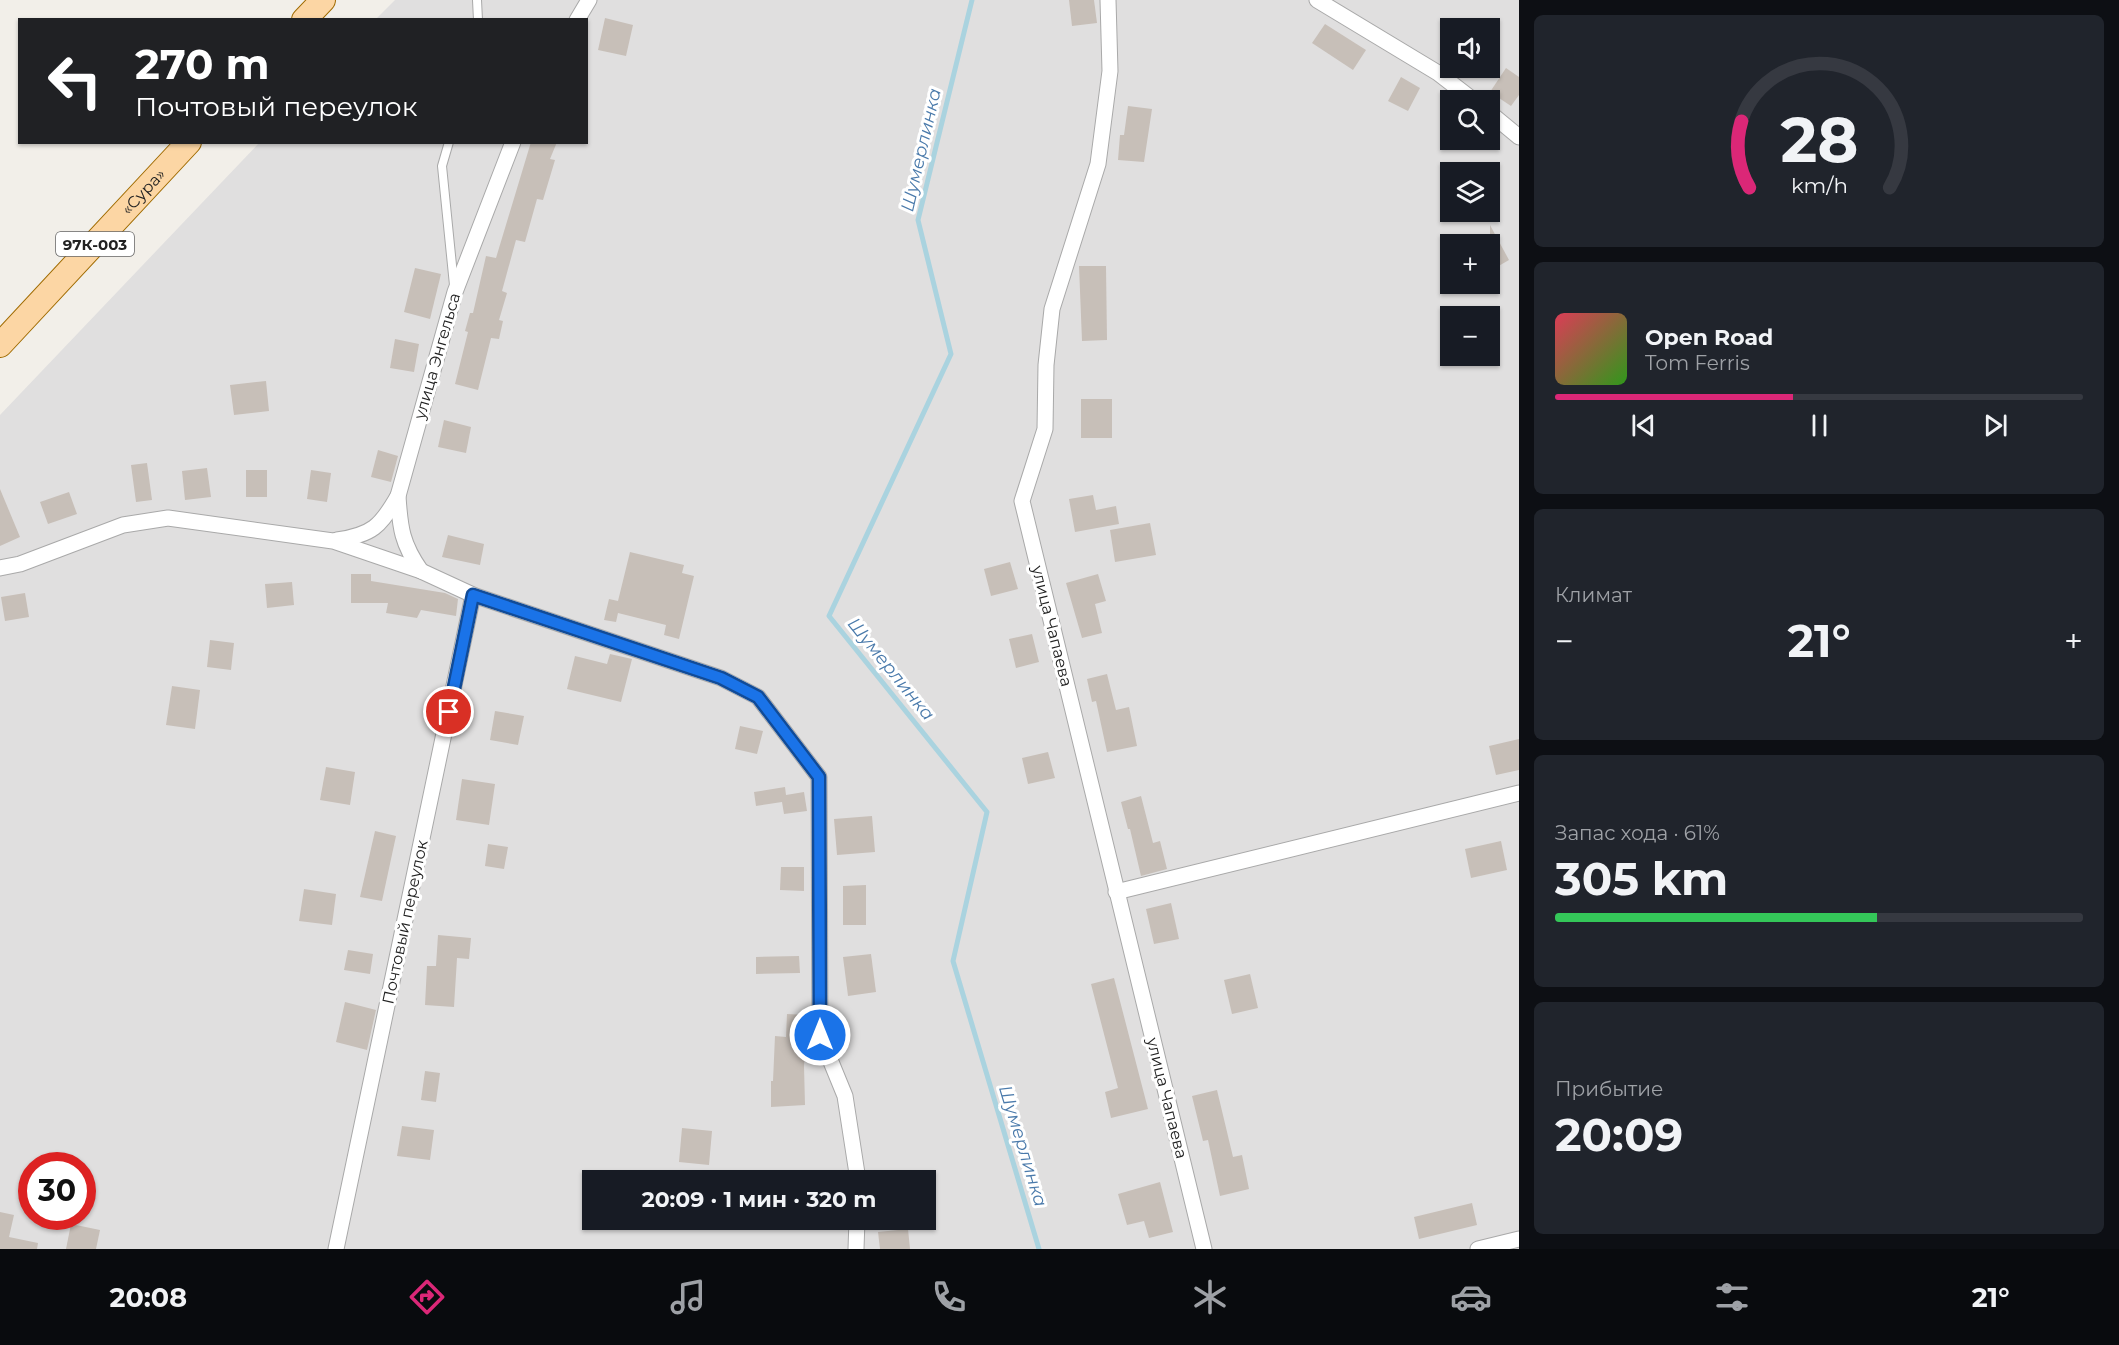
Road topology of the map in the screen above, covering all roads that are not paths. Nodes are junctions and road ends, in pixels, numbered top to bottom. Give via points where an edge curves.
1 (322, 0) edge
2 (477, 0) edge
3 (589, 0) edge
4 (1107, 0) edge
5 (1317, 0) edge
6 (306, 18) edge
7 (478, 18) edge
8 (578, 18) edge
9 (1460, 90) edge
10 (1500, 121) edge
11 (1519, 137) edge
12 (187, 144) edge
13 (448, 144) edge
14 (512, 144) edge
15 (455, 292) junction
16 (0, 345) edge
17 (398, 496) junction
18 (333, 541) junction
19 (0, 568) edge
20 (421, 571) junction
21 (473, 595) junction
22 (1519, 793) edge
23 (1116, 892) junction
24 (856, 1170) edge
25 (857, 1230) edge
26 (1519, 1239) edge
27 (336, 1249) edge
28 (856, 1249) edge
29 (1204, 1249) edge
30 (1478, 1249) edge

1 - 6 main road
2 - 7 lane
3 - 8 street
4 - 23 street, улица Чапаева via 1110,71 1098,164 1052,309 1045,429 1022,501
5 - 9 street
10 - 11 street
12 - 16 main road, «Сура» / 97К-003
13 - 15 lane via 442,166
14 - 15 street, улица Энгельса
15 - 17 street, улица Энгельса
17 - 18 street via 385,519 370,532
17 - 20 street, улица Энгельса via 405,549
18 - 19 street via 168,518 123,525
18 - 20 street
20 - 21 street
21 - 24 street via 721,678 758,697 819,777 820,1035 845,1096
21 - 27 street, Почтовый переулок
22 - 23 street
23 - 29 street, улица Чапаева
25 - 28 street
26 - 30 street

